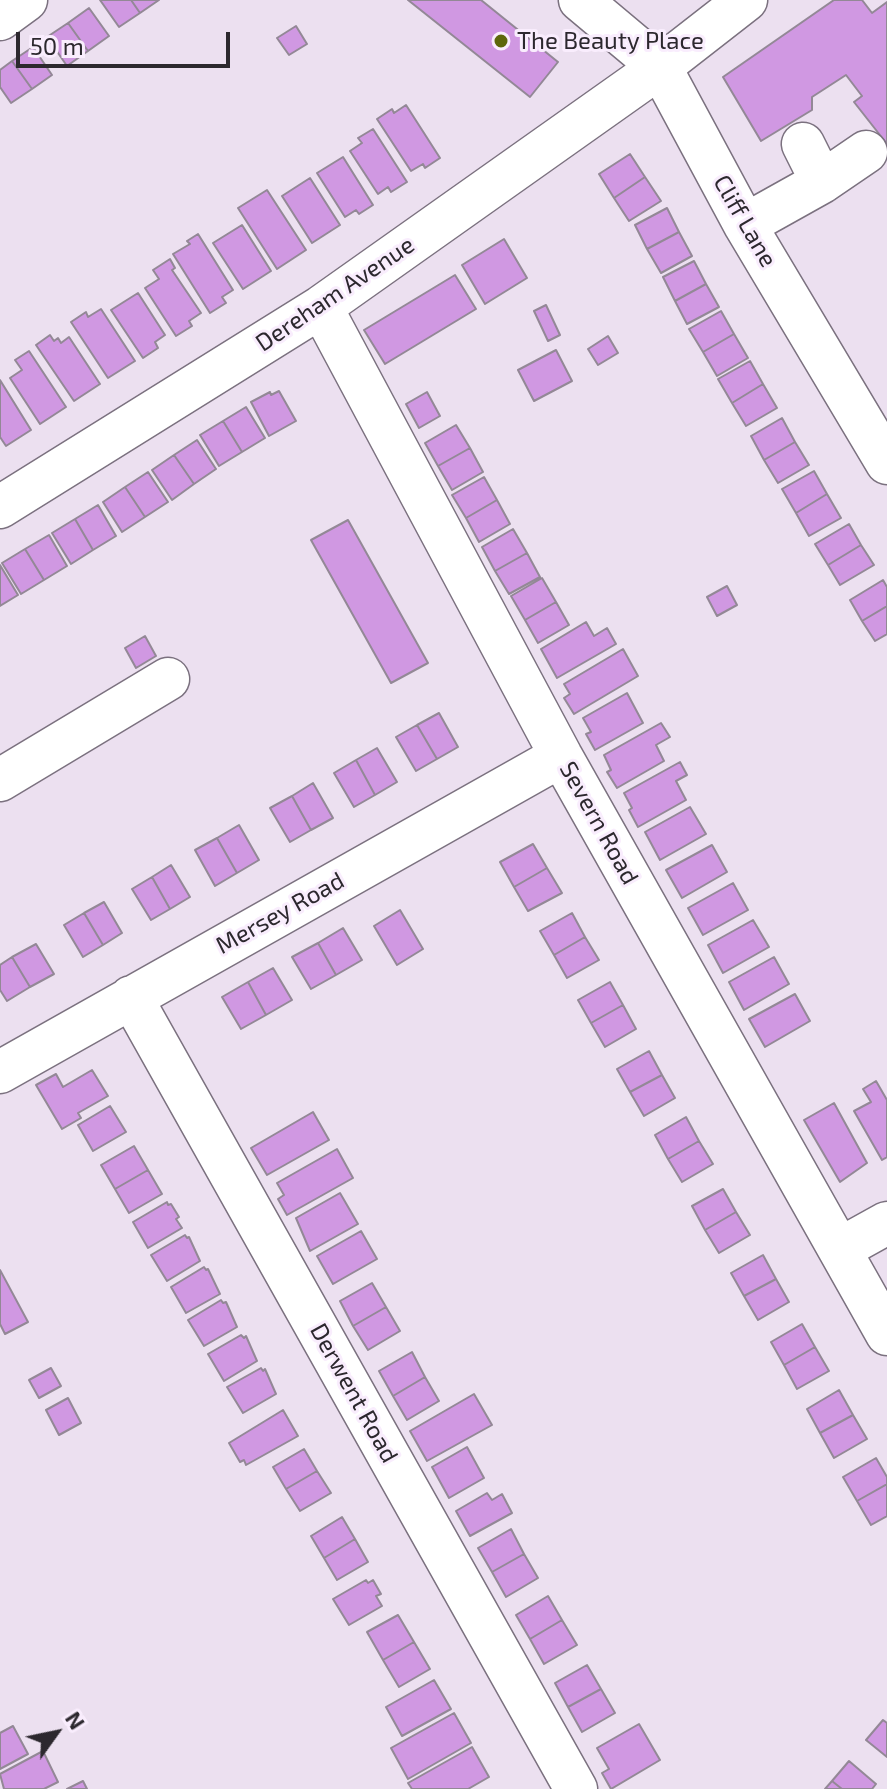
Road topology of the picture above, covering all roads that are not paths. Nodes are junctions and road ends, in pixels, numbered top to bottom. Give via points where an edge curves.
1 (26, 0) edge
2 (580, 0) edge
3 (746, 0) edge
4 (0, 19) edge
5 (660, 67) junction
6 (803, 144) dead end
7 (866, 152) dead end
8 (822, 182) junction
9 (745, 225) junction
10 (321, 307) junction
11 (887, 463) edge
12 (0, 507) edge
13 (168, 679) dead end
14 (561, 756) junction
15 (0, 780) edge
16 (131, 997) junction
17 (0, 1072) edge
18 (887, 1223) edge
19 (840, 1249) junction
20 (887, 1334) edge
21 (576, 1789) edge

1 - 4 street
2 - 5 street, Cliff Lane
3 - 5 street, Dereham Avenue
5 - 9 street, Cliff Lane
5 - 10 street, Dereham Avenue
6 - 8 street
7 - 8 street
8 - 9 street
9 - 11 street, Cliff Lane
10 - 12 street, Dereham Avenue
10 - 14 street, Severn Road
13 - 15 street
14 - 16 street, Mersey Road
14 - 19 street, Severn Road
16 - 17 street, Mersey Road
16 - 21 street, Derwent Road
18 - 19 street
19 - 20 street, Severn Road

